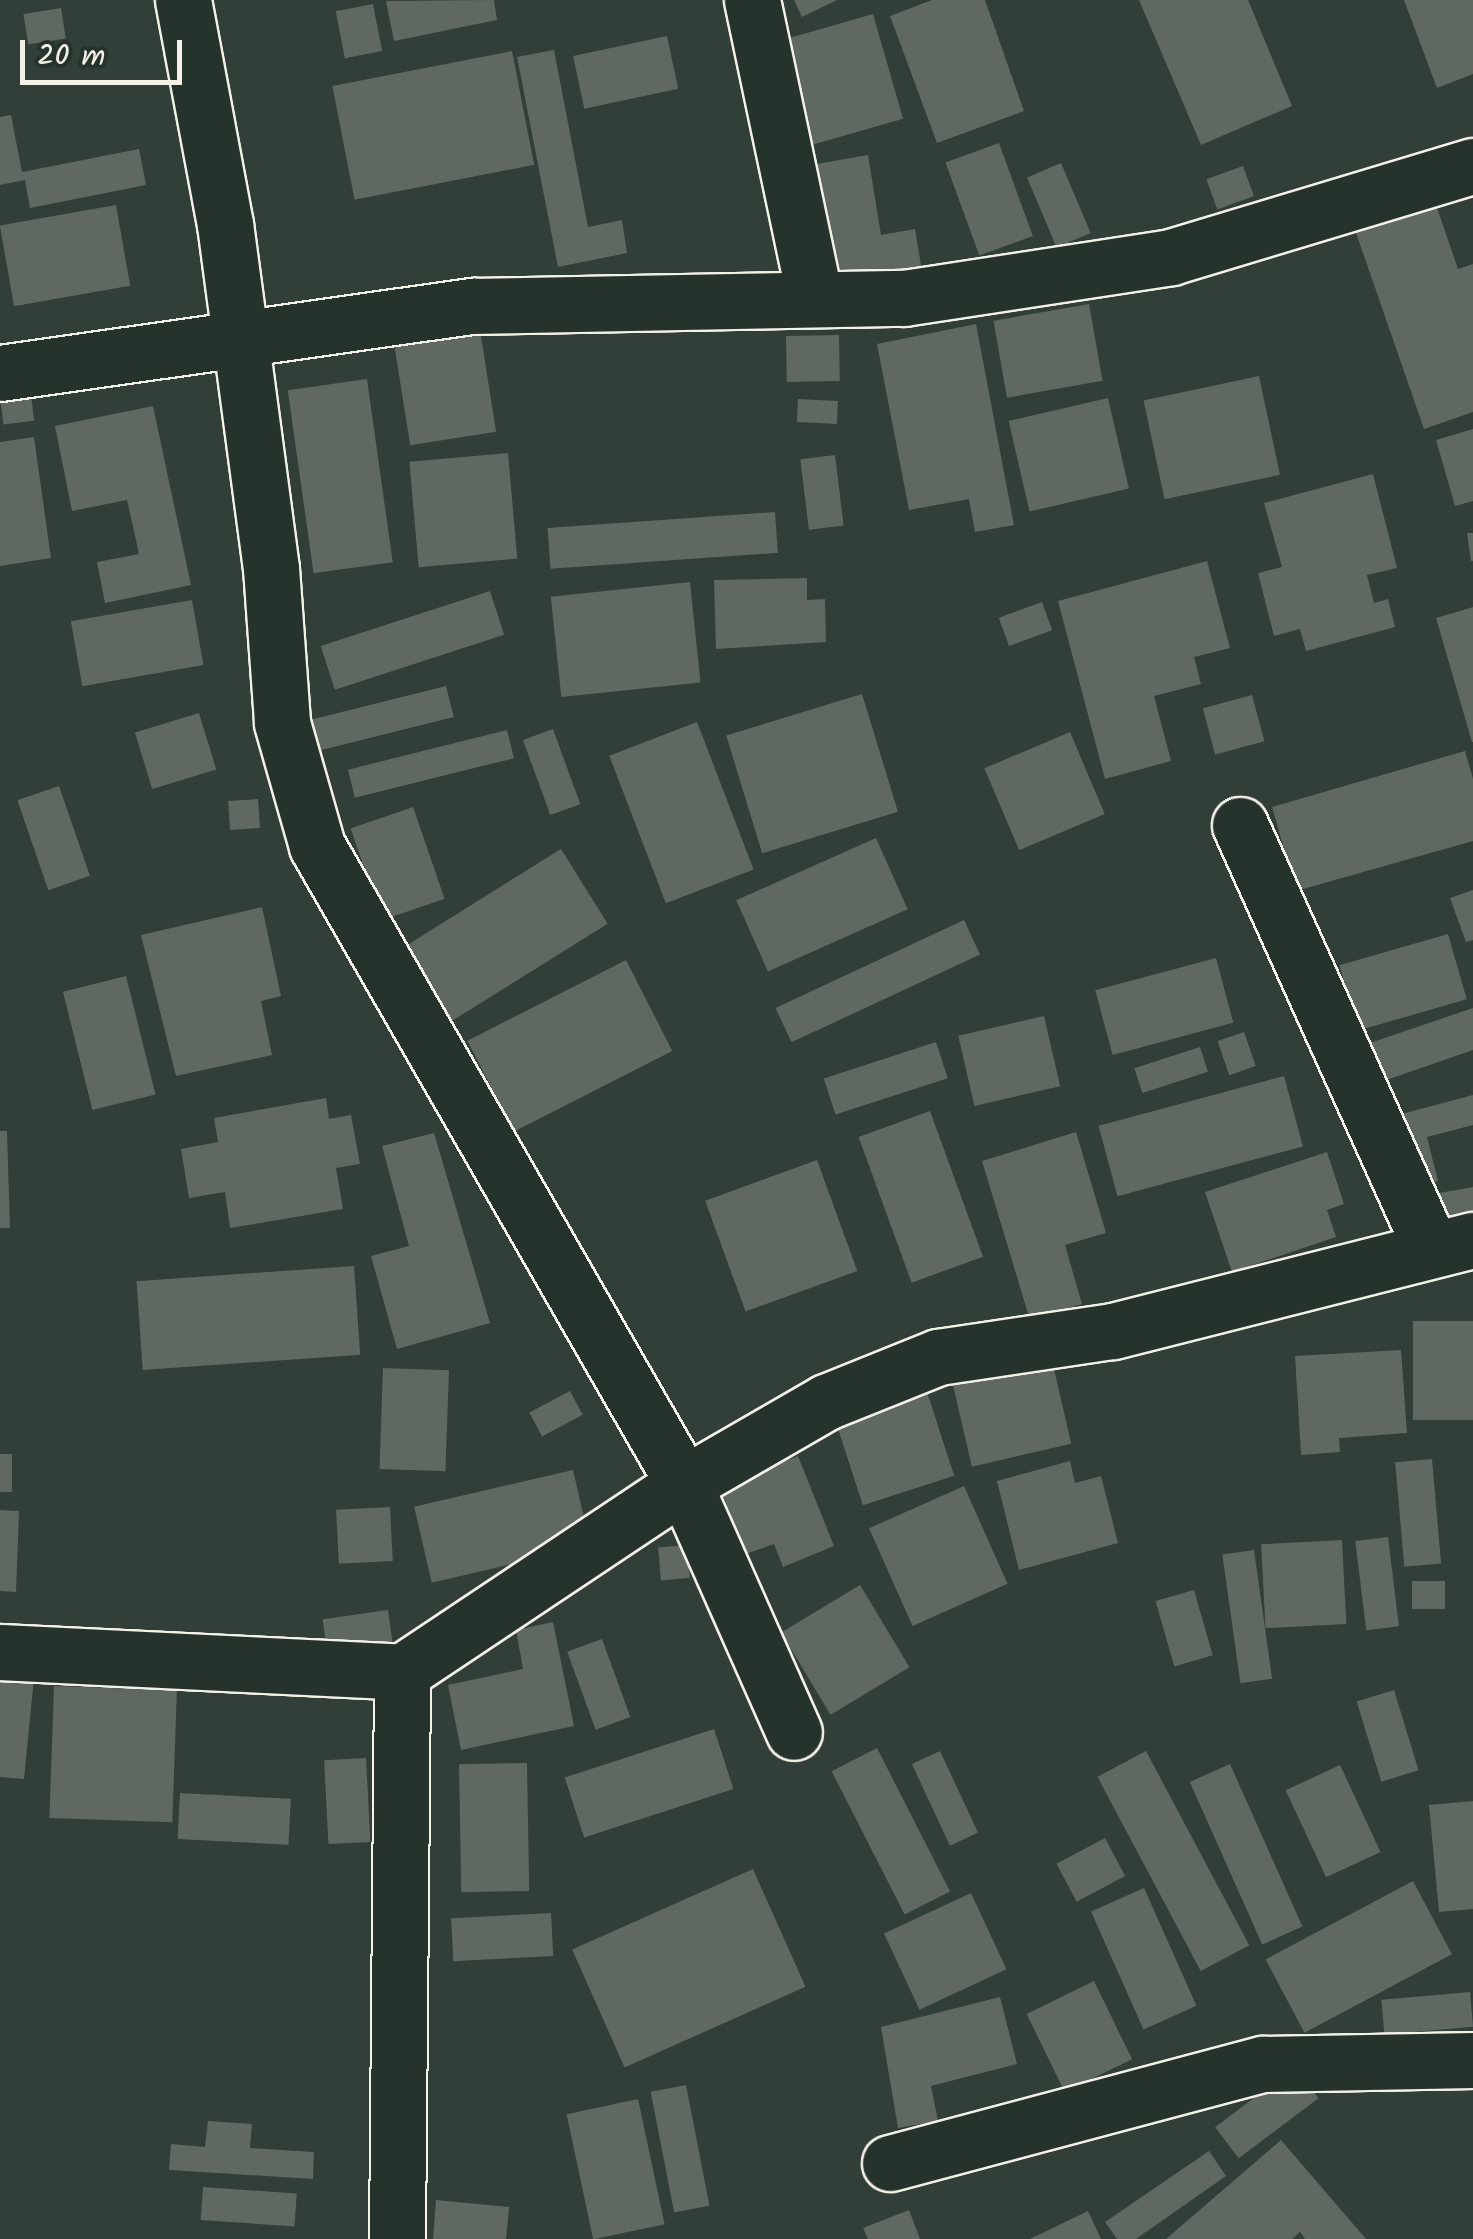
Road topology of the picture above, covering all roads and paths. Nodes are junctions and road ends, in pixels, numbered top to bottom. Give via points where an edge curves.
1 (183, 0) edge
2 (752, 0) edge
3 (1473, 166) edge
4 (814, 298) junction
5 (238, 340) junction
6 (0, 373) edge
7 (1240, 826) dead end
8 (1452, 1243) edge
9 (684, 1484) junction
10 (0, 1652) edge
11 (402, 1672) junction
12 (794, 1732) dead end
13 (1473, 2060) edge
14 (890, 2163) dead end
15 (398, 2239) edge

1 - 5 street
2 - 4 street
3 - 4 street via 1171,257 904,298
4 - 5 street via 473,306
5 - 6 street
5 - 9 street via 271,568 282,723 317,846
7 - 8 street
8 - 9 street via 1113,1331 938,1357 826,1402
9 - 11 street
9 - 12 street
10 - 11 street
11 - 15 street
13 - 14 street via 1263,2064

